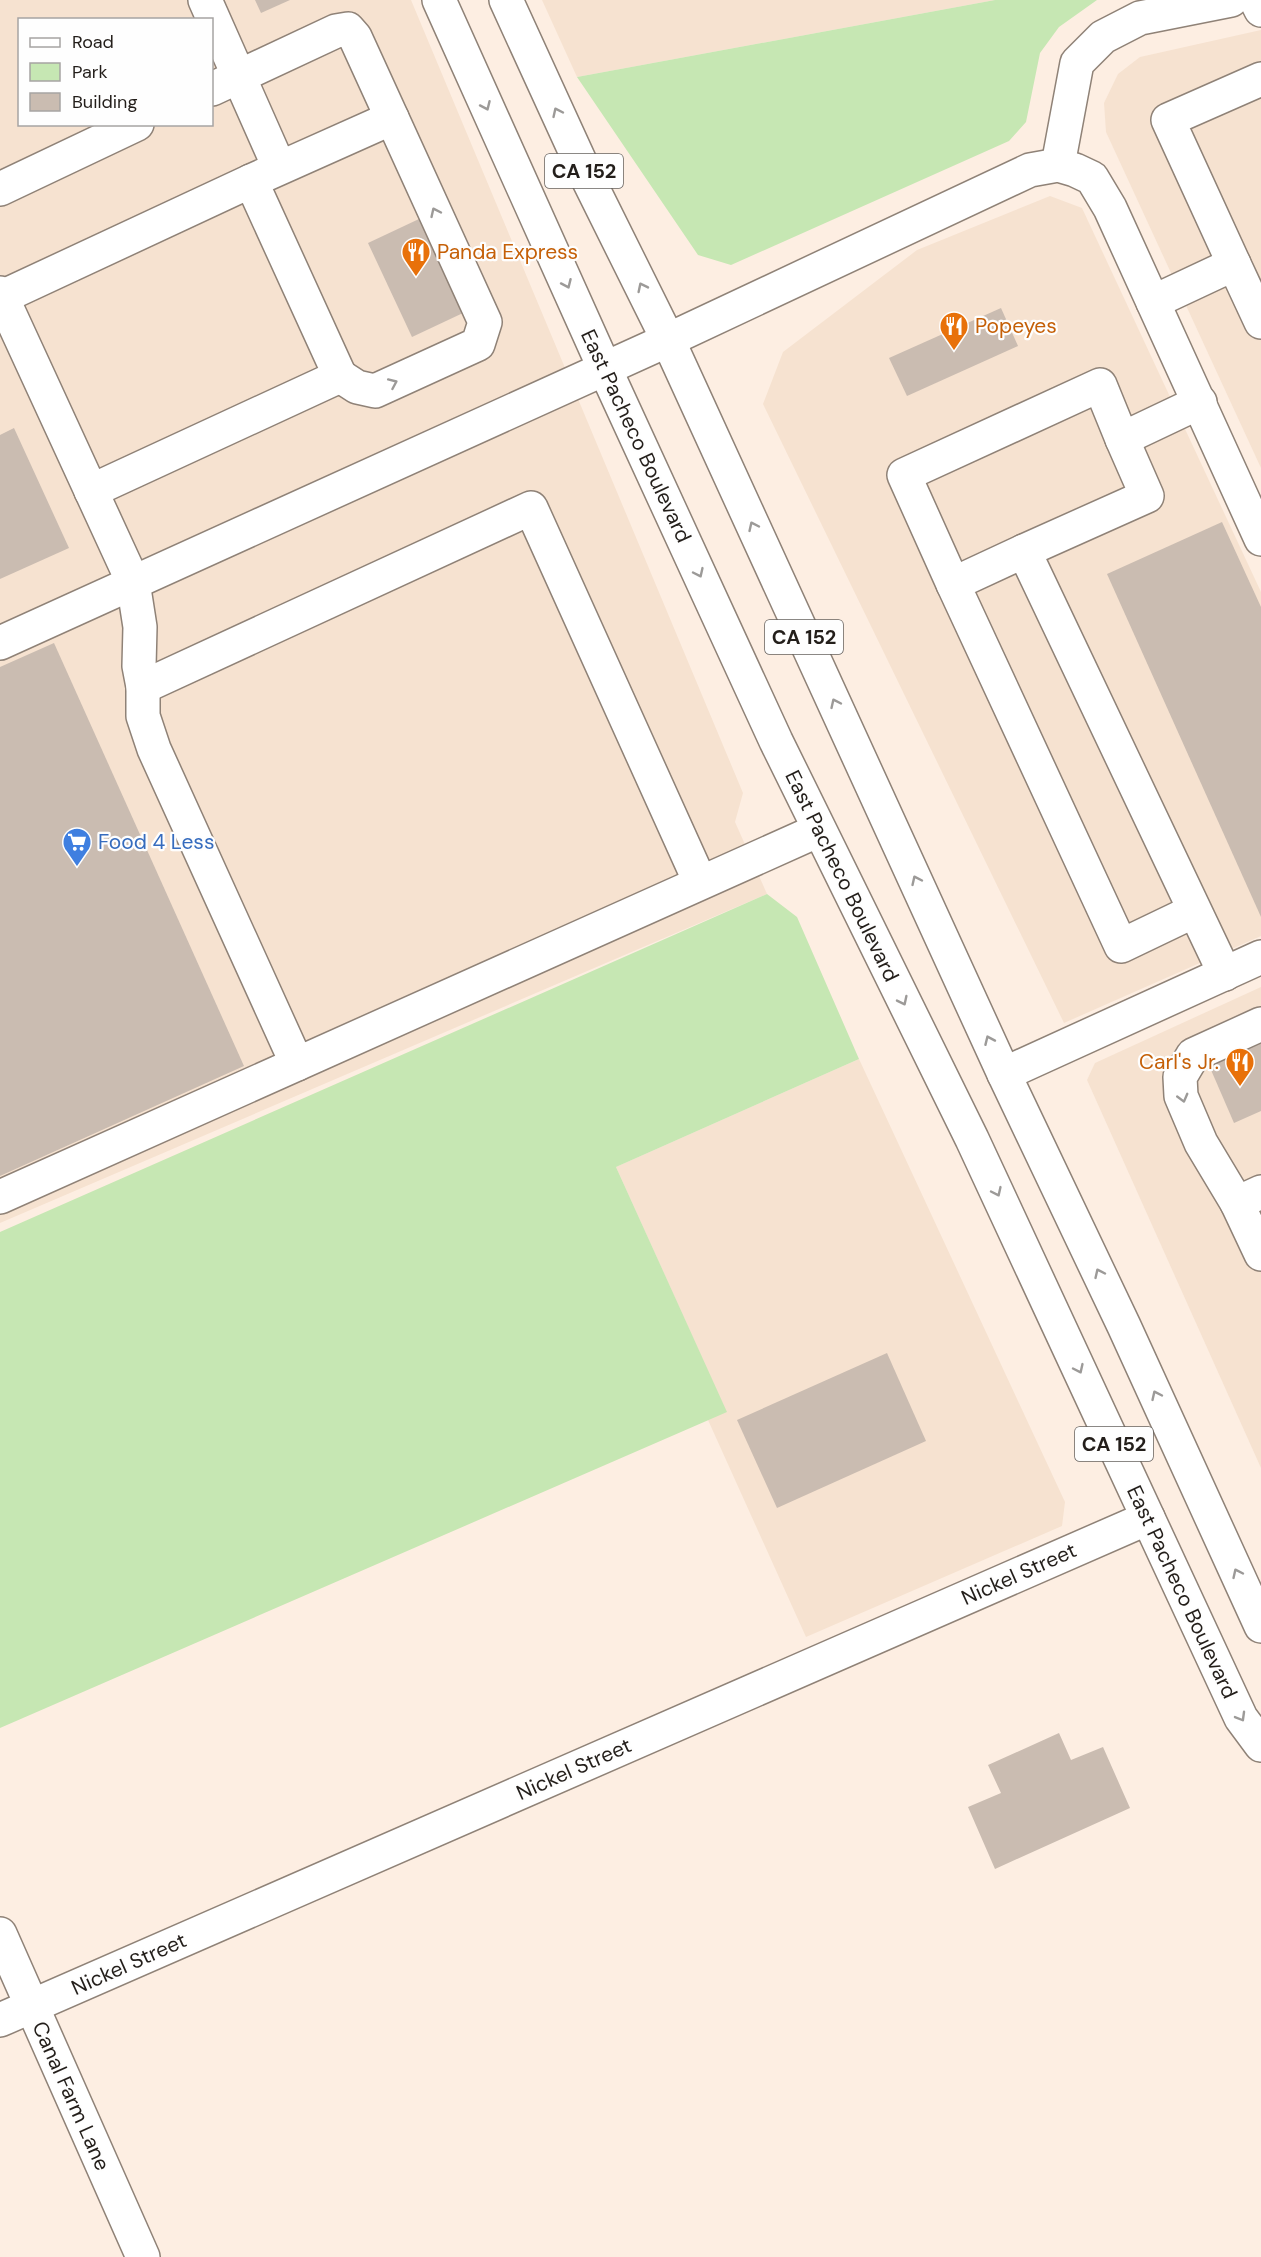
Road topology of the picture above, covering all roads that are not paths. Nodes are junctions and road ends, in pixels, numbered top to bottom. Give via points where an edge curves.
1 (205, 0) edge
2 (439, 0) edge
3 (506, 0) edge
4 (1231, 0) edge
5 (1256, 0) edge
6 (1261, 10) edge
7 (210, 18) edge
8 (213, 32) edge
9 (1261, 78) edge
10 (226, 83) edge
11 (392, 118) junction
12 (133, 126) edge
13 (1058, 165) junction
14 (265, 174) junction
15 (0, 189) edge
16 (1234, 264) junction
17 (1, 295) edge
18 (1153, 302) junction
19 (1261, 322) edge
20 (668, 340) junction
21 (604, 367) junction
22 (340, 376) junction
23 (1200, 402) junction
24 (1122, 439) junction
25 (92, 491) junction
26 (1254, 506) edge
27 (1261, 539) edge
28 (1024, 551) junction
29 (133, 582) junction
30 (954, 584) junction
31 (0, 643) edge
32 (143, 687) junction
33 (819, 830) junction
34 (700, 882) junction
35 (1194, 910) junction
36 (1261, 957) edge
37 (1225, 974) junction
38 (1261, 1024) edge
39 (297, 1064) junction
40 (1004, 1074) junction
41 (0, 1197) edge
42 (1249, 1197) edge
43 (1261, 1254) edge
44 (1148, 1518) junction
45 (1261, 1626) edge
46 (1261, 1745) edge
47 (0, 1934) edge
48 (31, 2007) junction
49 (0, 2020) edge
50 (143, 2257) edge

1 - 7 main road
2 -> 21 main road, East Pacheco Boulevard / CA 152
20 -> 3 main road, CA 152 via 587,177
4 - 13 main road via 1140,18 1102,37 1077,63
5 - 6 main road
8 - 10 main road
9 - 16 main road via 1168,120
10 - 11 main road via 336,31 348,29
10 - 14 main road
11 - 14 main road
22 -> 11 main road via 357,387 375,391 478,344 485,321
12 - 15 main road
13 - 18 main road via 1092,178
13 - 20 main road via 1030,170
14 - 17 main road
14 - 22 main road
16 - 18 main road
16 - 19 main road
17 - 25 main road
18 - 23 main road
20 - 21 main road
40 -> 20 main road, CA 152
21 - 29 main road
21 -> 33 main road, East Pacheco Boulevard / CA 152
22 - 25 main road
23 - 24 main road
23 - 26 main road
24 - 28 main road via 1147,496
24 - 30 main road via 1100,386 904,475
25 - 29 main road
26 - 27 main road
28 - 30 main road
28 - 35 main road
29 - 31 main road
29 - 32 main road via 141,627 139,666
30 - 35 main road via 1121,946
32 - 34 main road via 531,508
32 - 39 main road via 143,716 154,749
33 - 34 main road
33 -> 44 main road, East Pacheco Boulevard / CA 152 via 972,1139
34 - 39 main road
35 - 37 main road
36 - 37 main road
37 - 40 main road
38 -> 42 main road via 1193,1055 1180,1077 1181,1096 1201,1143
39 - 41 main road
45 -> 40 main road, CA 152
42 - 43 main road
44 -> 46 main road, East Pacheco Boulevard / CA 152 via 1241,1718
44 - 48 main road, Nickel Street
47 - 48 main road, Canal Farm Lane
48 - 49 main road, Nickel Street
48 - 50 main road, Canal Farm Lane

